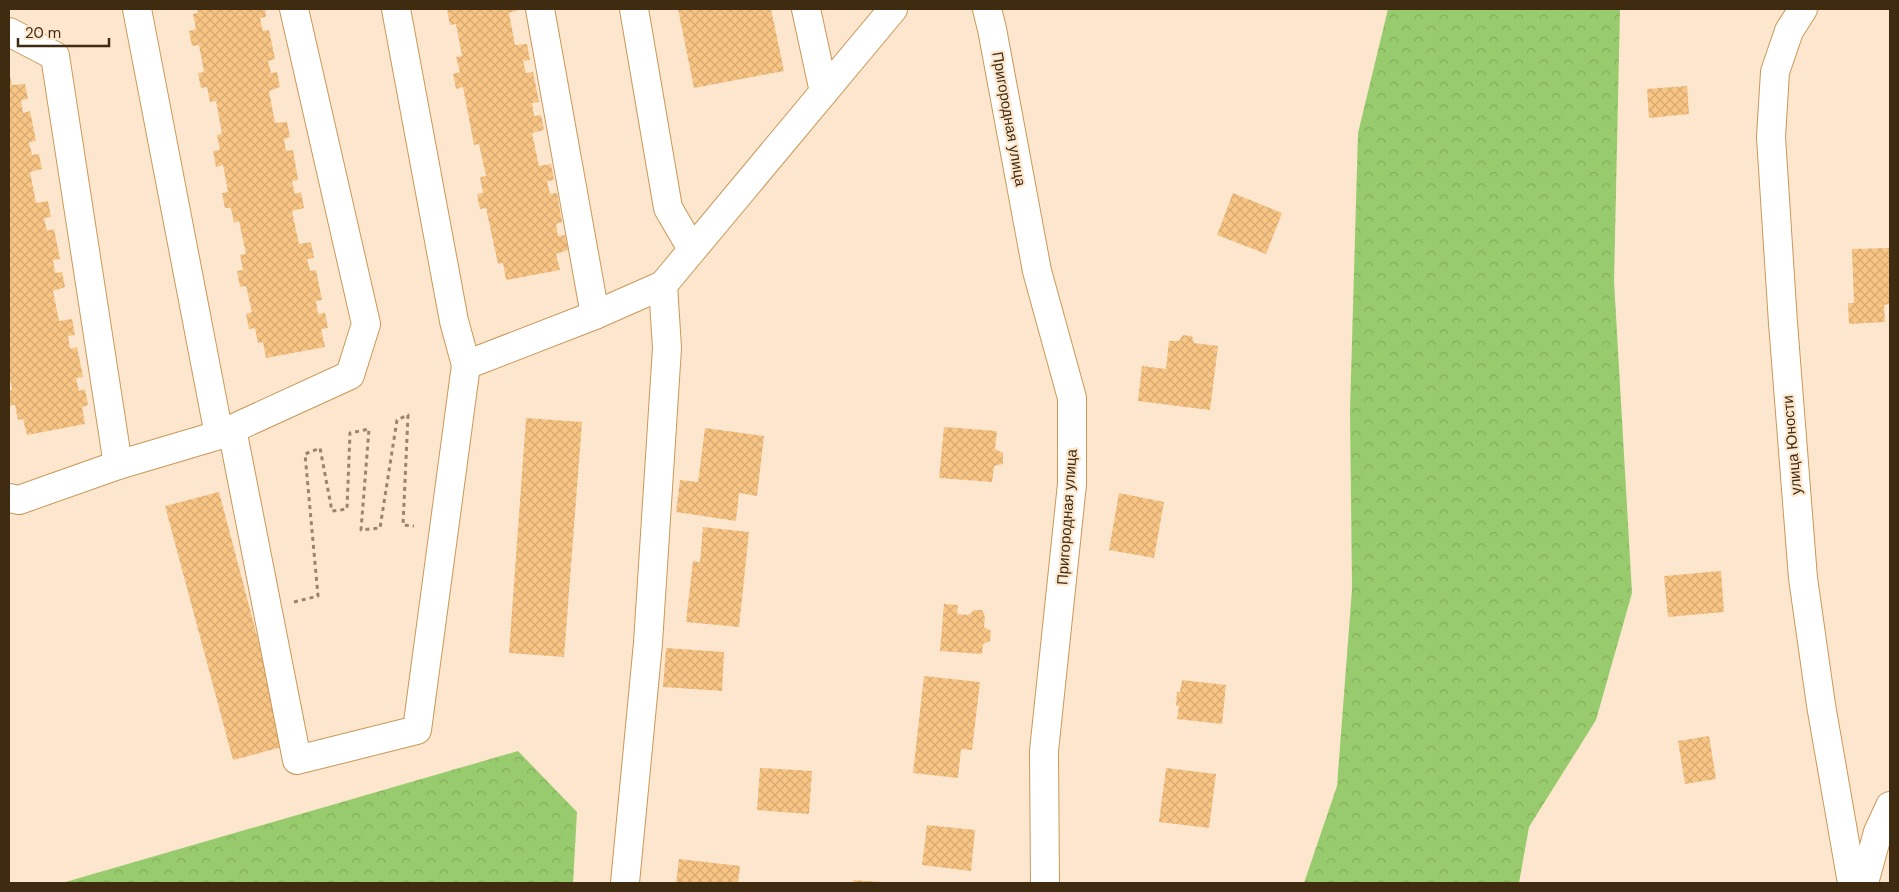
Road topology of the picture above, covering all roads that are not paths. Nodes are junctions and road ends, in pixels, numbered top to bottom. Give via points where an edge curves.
1 (137, 9) edge
2 (294, 9) edge
3 (396, 9) edge
4 (540, 9) edge
5 (634, 9) edge
6 (806, 9) edge
7 (893, 9) edge
8 (987, 9) edge
9 (1803, 9) edge
10 (9, 32) edge
11 (824, 92) junction
12 (692, 249) junction
13 (663, 285) junction
14 (595, 315) junction
15 (466, 365) junction
16 (226, 432) junction
17 (118, 465) junction
18 (9, 498) edge
19 (1890, 806) edge
20 (626, 883) edge
21 (1045, 883) edge
22 (1852, 883) edge
23 (1864, 883) edge

1 - 16 street
2 - 16 street via 366,324 350,375
3 - 15 street via 454,321
4 - 14 street
5 - 12 street via 668,208
6 - 11 street
7 - 11 street
8 - 21 street, Пригородная улица via 1037,270 1072,398 1072,484 1044,751
9 - 22 street, улица Юности via 1789,31 1775,72 1772,147 1782,323 1803,578
10 - 17 street via 55,56
11 - 12 street
12 - 13 street
13 - 14 street
13 - 20 street via 667,348 648,643
14 - 15 street
15 - 16 street via 417,730 297,760 268,608
16 - 17 street
17 - 18 street via 19,500
19 - 23 street via 1878,832

